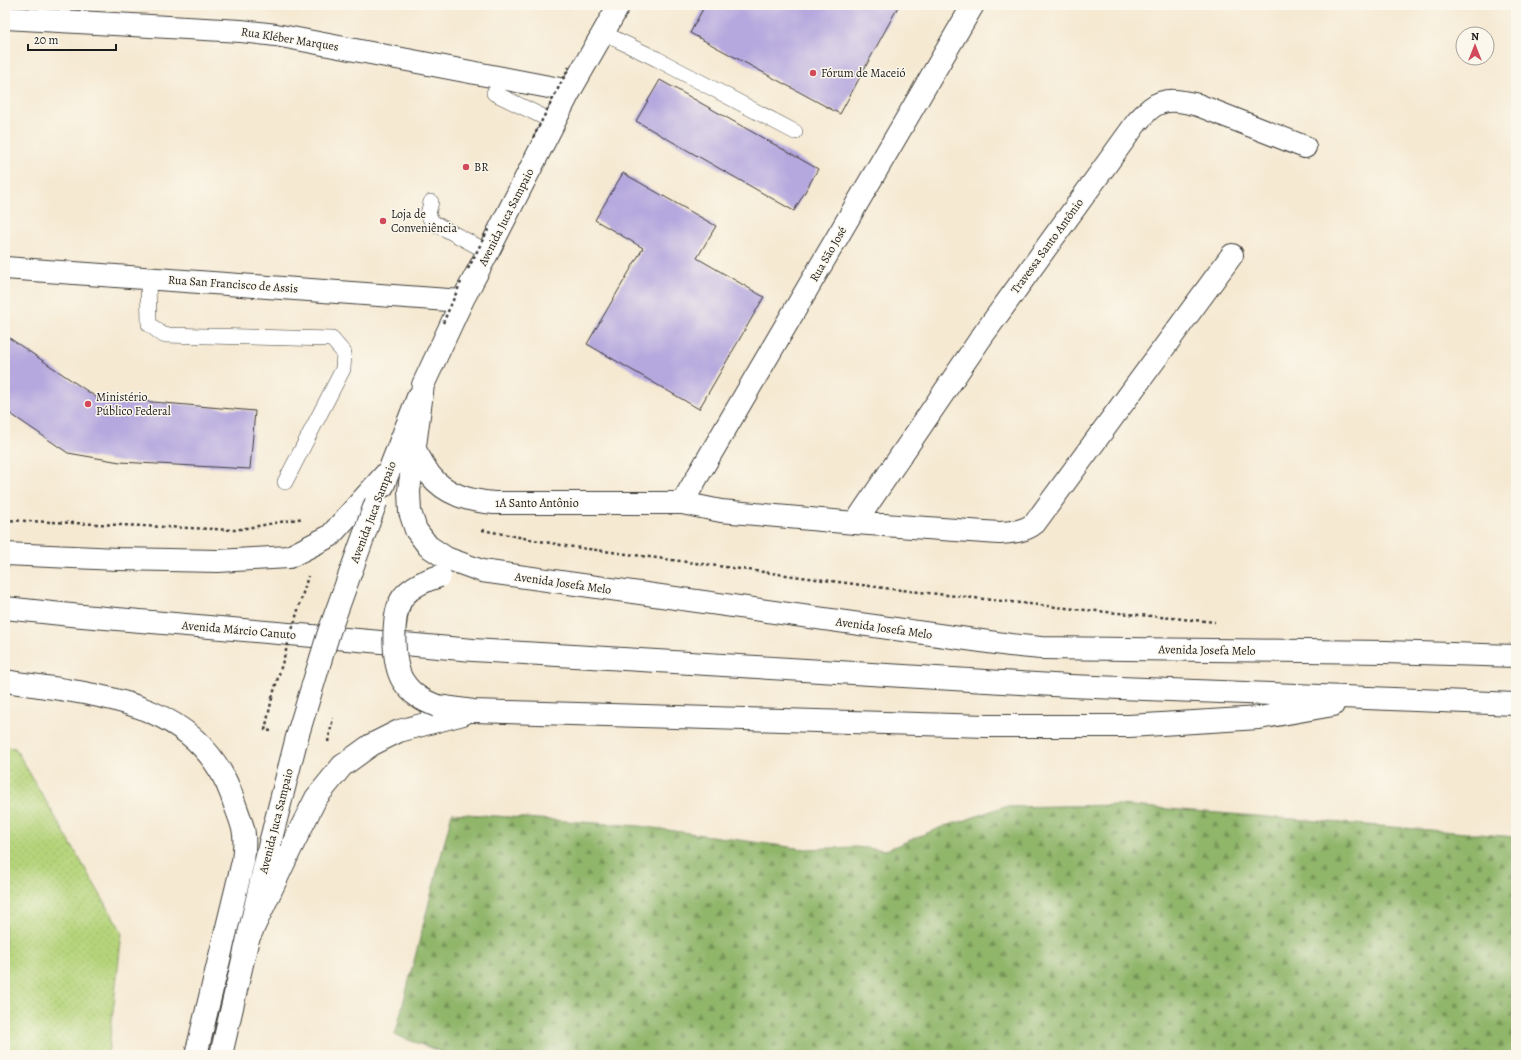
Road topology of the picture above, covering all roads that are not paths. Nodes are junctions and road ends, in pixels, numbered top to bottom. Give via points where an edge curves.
1 (619, 5) edge
2 (973, 5) edge
3 (5, 18) edge
4 (603, 33) junction
5 (570, 91) junction
6 (494, 92) junction
7 (554, 122) junction
8 (795, 132) dead end
9 (1306, 147) dead end
10 (432, 202) dead end
11 (488, 252) junction
12 (1232, 255) dead end
13 (5, 268) edge
14 (148, 278) junction
15 (462, 291) junction
16 (423, 385) junction
17 (415, 450) junction
18 (390, 469) junction
19 (285, 482) dead end
20 (682, 503) junction
21 (855, 523) junction
22 (5, 554) edge
23 (482, 571) junction
24 (5, 608) edge
25 (1516, 656) edge
26 (5, 681) edge
27 (1371, 699) junction
28 (1516, 704) edge
29 (473, 711) junction
30 (248, 939) junction
31 (196, 1055) edge
32 (222, 1055) edge

1 - 4 main road, Avenida Juca Sampaio
2 - 20 main road, Rua São José
3 - 6 main road, Rua Kléber Marques via 276,35
4 - 5 main road, Avenida Juca Sampaio
4 - 8 lane
5 - 6 main road, Rua Kléber Marques
5 - 7 main road, Avenida Juca Sampaio
6 - 7 lane
7 - 11 main road, Avenida Juca Sampaio
9 - 21 main road, Travessa Santo Antônio via 1198,105 1164,101 1151,108 1137,122 983,335
10 - 11 lane via 428,214 432,222
11 - 15 main road, Avenida Juca Sampaio
12 - 21 main road, 1A Santo Antônio via 1031,526 1025,530 999,533
13 - 14 main road, Rua San Francisco de Assis
14 - 15 main road, Rua San Francisco de Assis
14 - 19 lane via 149,324 163,335 332,339 344,352 343,370
15 - 16 main road, Avenida Juca Sampaio
16 - 17 main road, Avenida Josefa Melo
16 - 18 main road, Avenida Juca Sampaio
17 - 20 main road, 1A Santo Antônio via 430,476 450,493 475,501
17 - 23 main road, Avenida Josefa Melo via 409,491 410,512 416,530 428,546 446,558
18 - 22 main road via 330,536 289,557 218,561
18 - 30 main road, Avenida Juca Sampaio, bridge via 329,632 297,737
20 - 21 main road, 1A Santo Antônio via 721,511
23 - 25 main road, Avenida Josefa Melo via 1041,648
23 - 29 main road, bridge via 440,576 414,587 403,598 397,610 395,624 396,663 402,680 417,697 437,706
24 - 27 main road, Avenida Márcio Canuto via 473,650 1070,686
26 - 31 main road, Avenida Juca Sampaio via 133,704 171,720 198,741 228,785 244,833 243,861
27 - 28 main road
27 - 29 main road via 1259,718 1129,726 987,726
29 - 30 main road via 399,731 371,745 342,766 316,798
30 - 32 main road, Avenida Juca Sampaio

